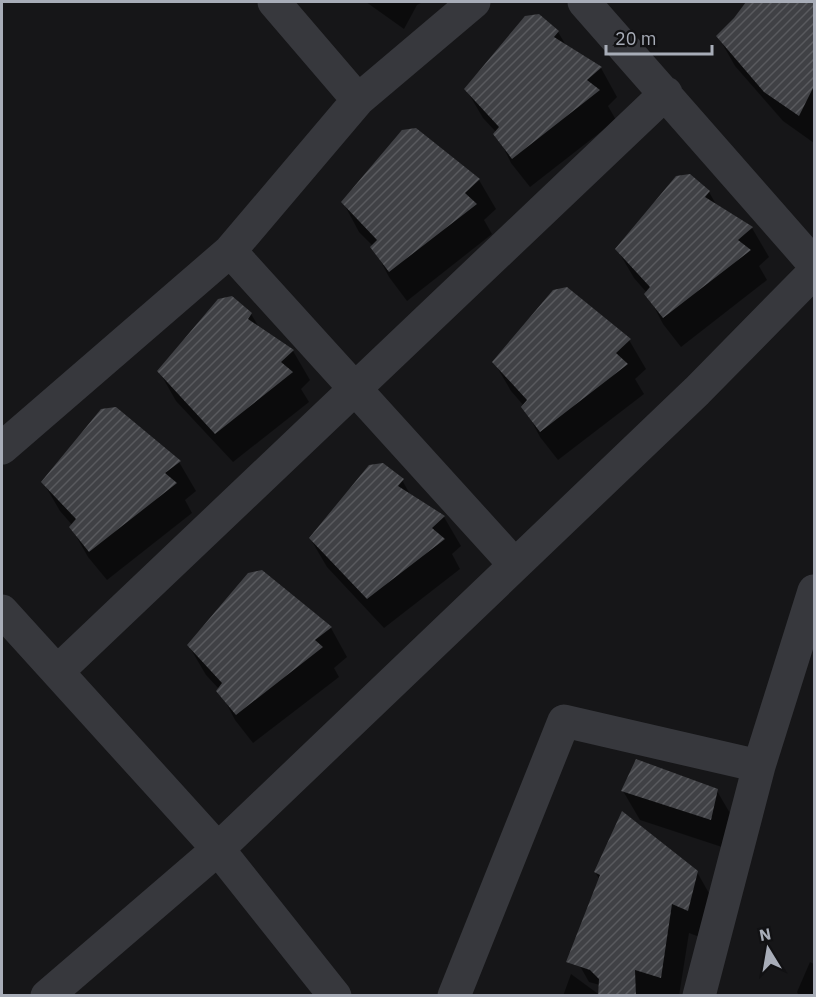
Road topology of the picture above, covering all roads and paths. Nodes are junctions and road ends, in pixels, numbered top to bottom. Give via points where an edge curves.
1 (274, 2) edge
2 (474, 2) edge
3 (584, 2) edge
4 (666, 93) junction
5 (358, 100) junction
6 (230, 251) junction
7 (814, 264) edge
8 (814, 272) edge
9 (356, 386) junction
10 (2, 448) edge
11 (515, 565) junction
12 (814, 591) edge
13 (2, 610) edge
14 (58, 671) junction
15 (759, 766) junction
16 (219, 849) junction
17 (47, 996) edge
18 (335, 996) edge
19 (454, 996) edge
20 (699, 996) edge

1 - 5 lane
2 - 5 lane
3 - 4 lane
4 - 7 lane
4 - 9 lane
5 - 6 lane
6 - 9 lane
6 - 10 lane
8 - 11 lane via 697,391
9 - 11 lane
9 - 14 lane
11 - 16 lane
12 - 15 lane
13 - 14 lane
14 - 16 lane
15 - 19 lane via 564,721
15 - 20 lane
16 - 17 lane
16 - 18 lane

